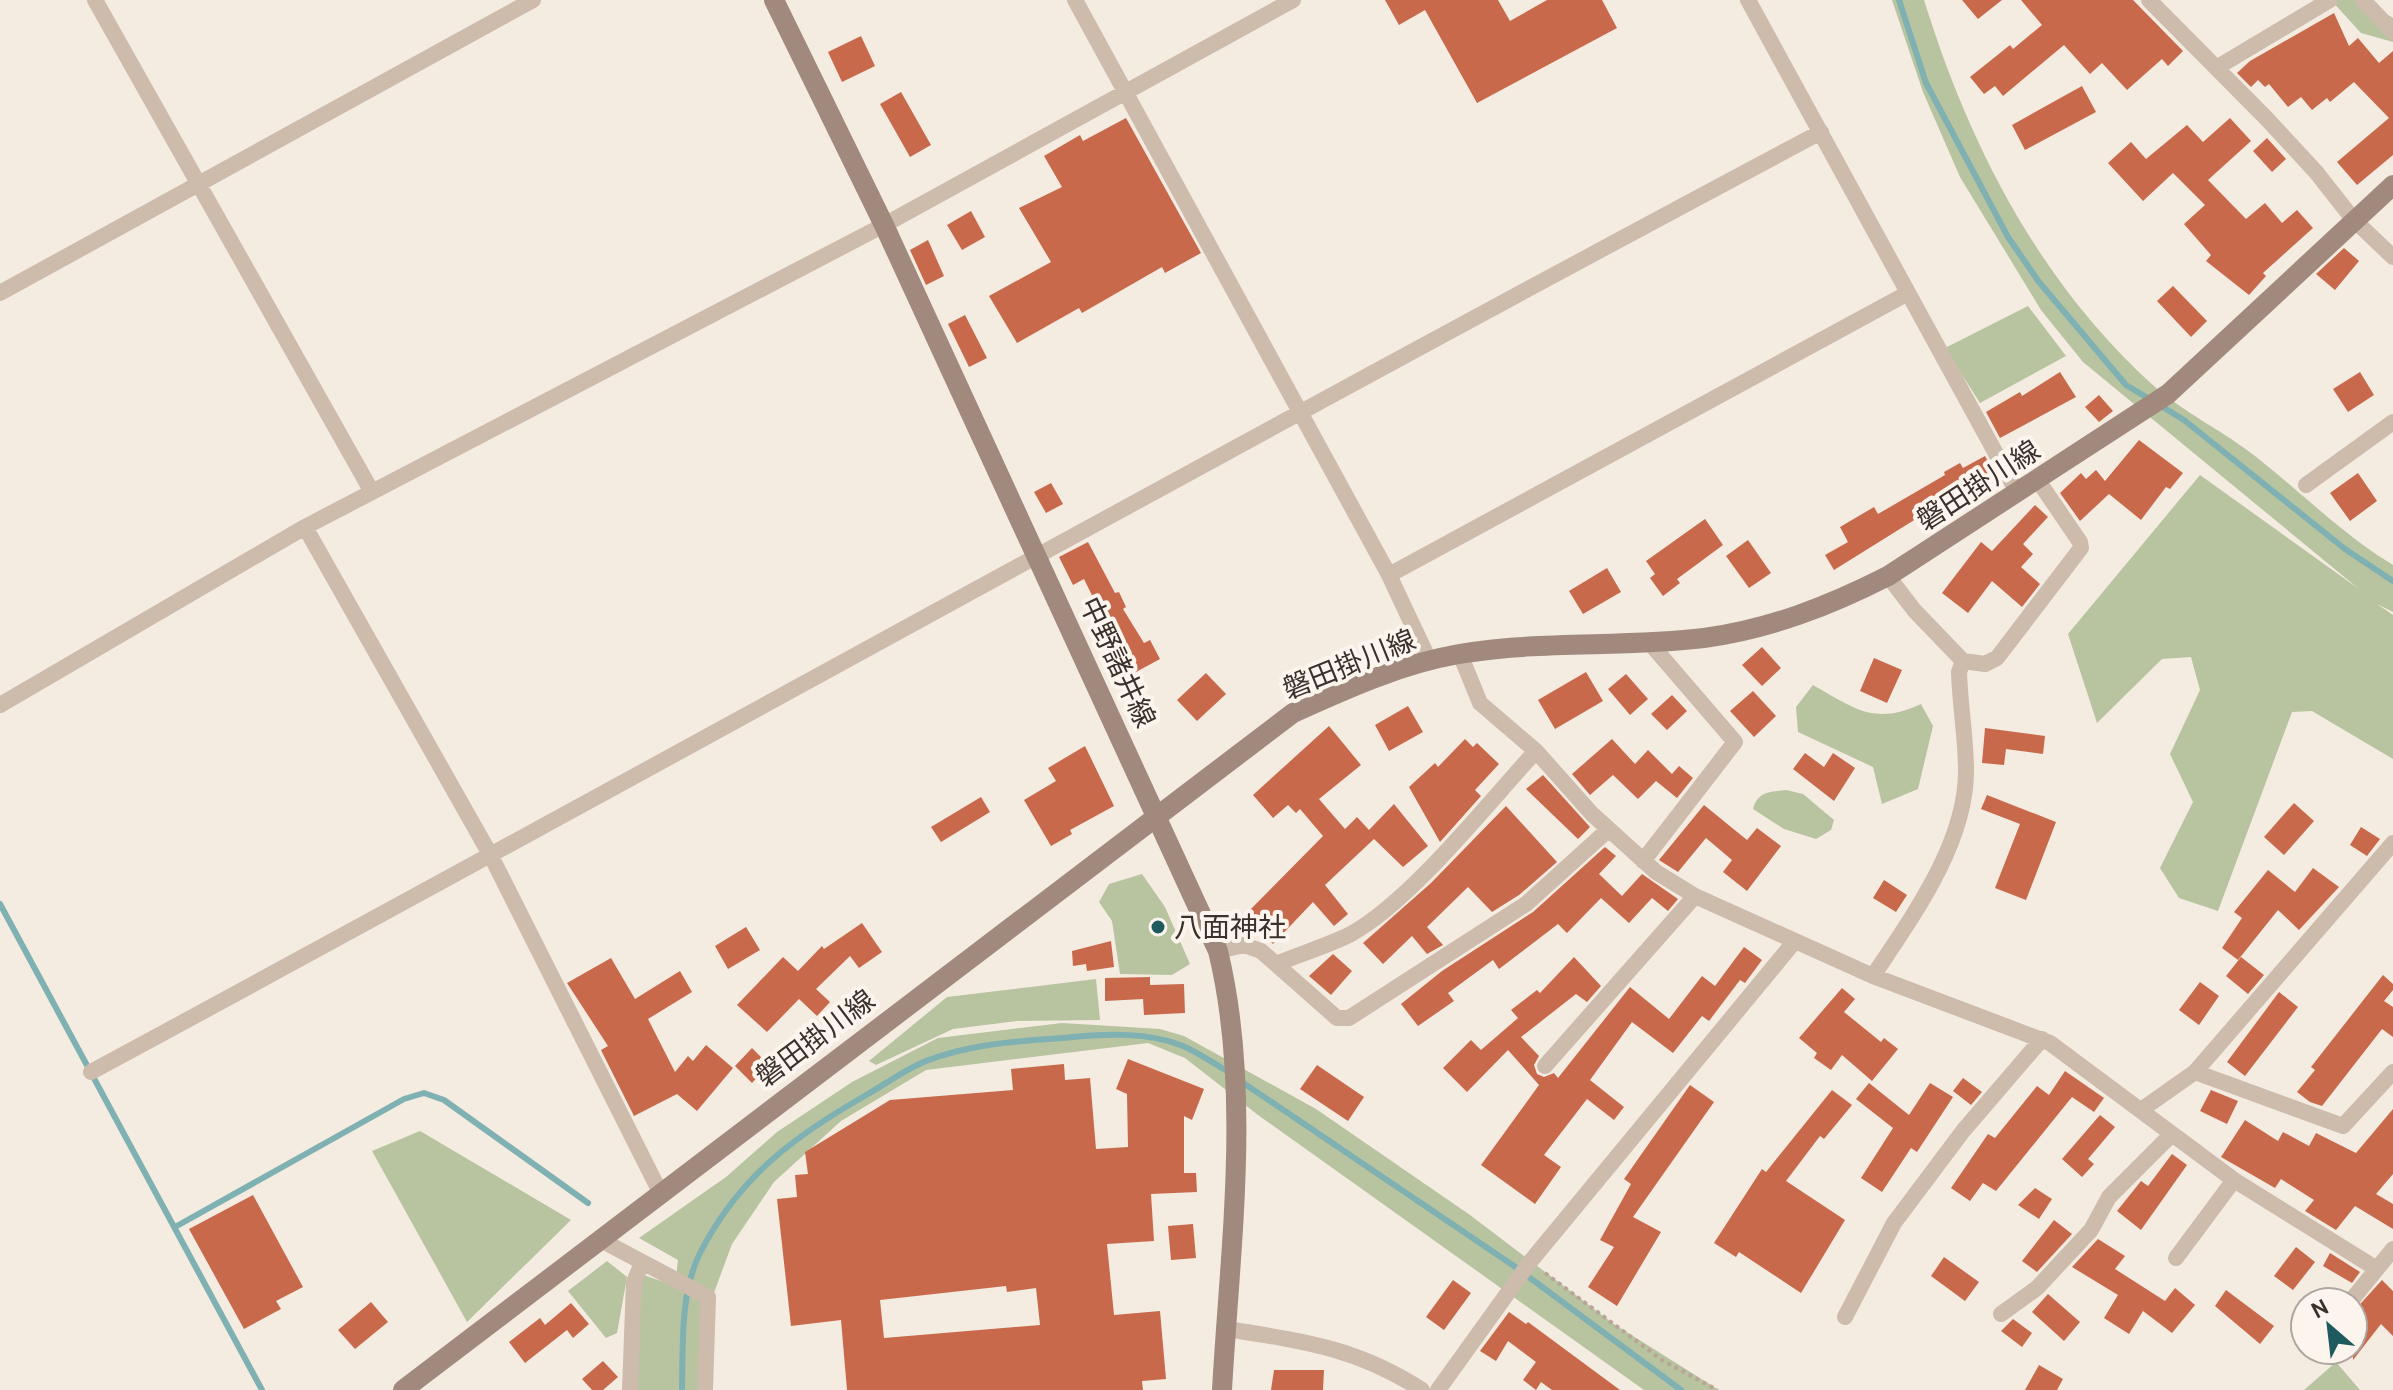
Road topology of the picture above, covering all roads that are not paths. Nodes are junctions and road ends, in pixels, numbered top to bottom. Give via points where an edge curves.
1 (95, 0) edge
2 (533, 0) edge
3 (774, 0) edge
4 (1075, 0) edge
5 (1293, 0) edge
6 (1748, 0) edge
7 (2149, 0) edge
8 (2330, 0) edge
9 (2363, 0) edge
10 (2393, 32) edge
11 (2216, 68) junction
12 (1127, 92) junction
13 (1821, 132) junction
14 (200, 184) junction
15 (2393, 185) edge
16 (2353, 219) junction
17 (884, 225) junction
18 (2393, 257) edge
19 (0, 293) edge
20 (1908, 293) junction
21 (1299, 412) junction
22 (2393, 422) edge
23 (2037, 479) junction
24 (2306, 485) dead end
25 (372, 492) junction
26 (2017, 492) junction
27 (305, 527) junction
28 (1039, 558) junction
29 (1389, 575) junction
30 (1888, 576) junction
31 (1649, 642) junction
32 (1460, 654) junction
33 (1429, 660) junction
34 (1963, 661) junction
35 (0, 705) edge
36 (1536, 751) junction
37 (1157, 813) junction
38 (1608, 830) junction
39 (2393, 843) edge
40 (491, 856) junction
41 (1643, 861) junction
42 (1695, 896) junction
43 (1795, 941) junction
44 (1218, 951) junction
45 (1276, 964) junction
46 (1873, 976) junction
47 (2042, 1039) junction
48 (1545, 1066) dead end
49 (91, 1072) dead end
50 (2195, 1072) junction
51 (2393, 1072) edge
52 (2141, 1110) junction
53 (2172, 1134) junction
54 (2234, 1180) junction
55 (660, 1192) junction
56 (599, 1239) junction
57 (2393, 1249) edge
58 (2176, 1258) dead end
59 (642, 1263) junction
60 (2377, 1269) junction
61 (2363, 1286) edge
62 (2001, 1314) dead end
63 (1845, 1317) dead end
64 (1226, 1329) junction
65 (403, 1390) edge
66 (630, 1390) edge
67 (705, 1390) edge
68 (1222, 1390) edge
69 (1422, 1390) edge
70 (1438, 1390) edge

1 - 14 street
2 - 14 street
3 - 17 main road, 中野諸井線
4 - 12 street
5 - 12 street
6 - 13 street
7 - 11 street
8 - 11 street
9 - 10 street
11 - 16 street via 2316,172
12 - 17 street
12 - 21 street
13 - 20 street
13 - 21 street
14 - 19 street
14 - 25 street
15 - 16 main road, 磐田掛川線
16 - 18 street
16 - 23 main road, 磐田掛川線 via 2168,394
17 - 25 street
17 - 28 main road, 中野諸井線
20 - 26 street
20 - 29 street
21 - 28 street
21 - 29 street
22 - 24 street
23 - 26 main road, 磐田掛川線
23 - 34 street via 2081,548 1997,658 1985,664
25 - 27 street
26 - 30 main road, 磐田掛川線
27 - 35 street
27 - 40 street
28 - 37 main road, 中野諸井線
28 - 40 street
29 - 33 street
30 - 31 main road, 磐田掛川線 via 1842,599 1764,626
30 - 34 street
31 - 32 main road, 磐田掛川線
31 - 41 street via 1735,742
32 - 33 main road, 磐田掛川線
32 - 36 street via 1480,703
33 - 37 main road, 磐田掛川線 via 1293,713
34 - 46 street via 1962,808 1927,894
36 - 38 street
36 - 45 street via 1416,880 1370,920 1351,934
37 - 44 main road, 中野諸井線
37 - 55 main road, 磐田掛川線
38 - 41 street
38 - 45 street via 1526,904 1349,1018 1337,1018
39 - 50 street
40 - 49 street
40 - 55 street
41 - 42 street
42 - 43 street
42 - 48 street
43 - 46 street
43 - 70 street via 1530,1262
44 - 45 street via 1244,945
44 - 64 main road, 中野諸井線 via 1233,1029 1236,1104
46 - 47 street
47 - 52 street
47 - 63 street via 1894,1223
50 - 51 street via 2343,1126
50 - 52 street
52 - 53 street
53 - 54 street
53 - 62 street via 2109,1197 2091,1230 2037,1288
54 - 58 street
54 - 60 street
55 - 56 main road, 磐田掛川線
56 - 59 street
56 - 65 main road, 磐田掛川線
57 - 60 street
59 - 66 street via 634,1282
59 - 67 street via 708,1297
60 - 61 street
64 - 68 main road, 中野諸井線
64 - 69 street via 1326,1345 1386,1367

